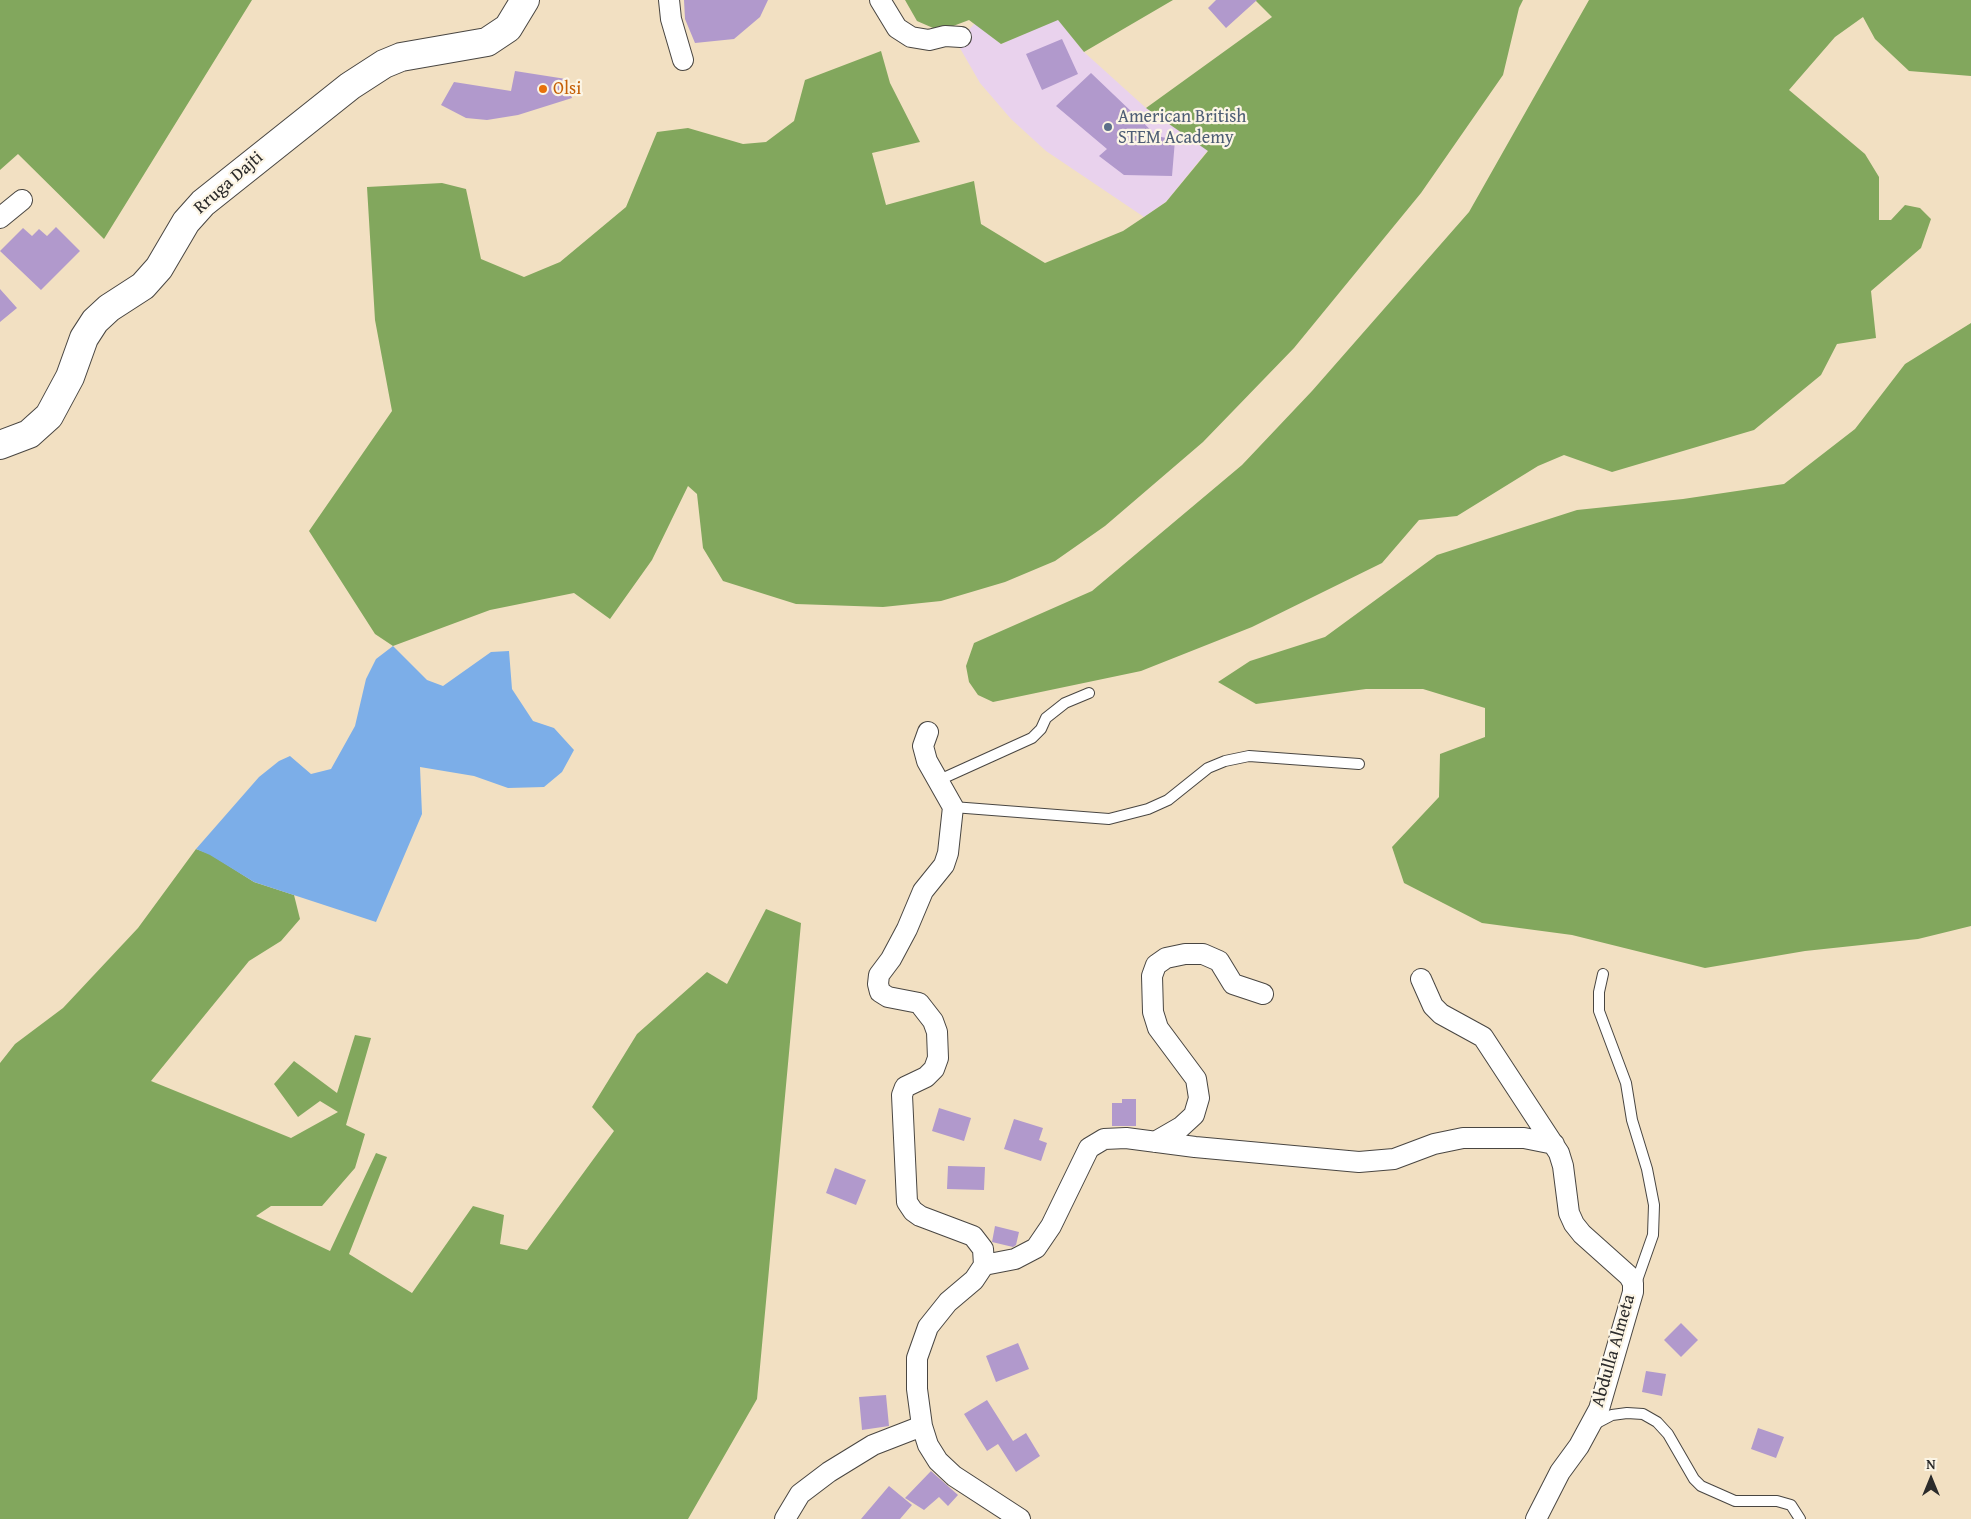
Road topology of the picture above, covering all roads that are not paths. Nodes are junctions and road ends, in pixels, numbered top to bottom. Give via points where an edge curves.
1 (525, 0) edge
2 (669, 0) edge
3 (880, 0) edge
4 (961, 37) dead end
5 (683, 60) dead end
6 (22, 200) dead end
7 (0, 218) edge
8 (0, 445) edge
9 (1089, 693) dead end
10 (928, 732) dead end
11 (1359, 764) dead end
12 (937, 781) junction
13 (953, 807) junction
14 (1603, 974) dead end
15 (1421, 979) dead end
16 (1263, 994) dead end
17 (1155, 1142) junction
18 (1554, 1144) junction
19 (984, 1265) junction
20 (1633, 1292) junction
21 (922, 1426) junction
22 (1588, 1428) junction
23 (785, 1519) edge
24 (1020, 1519) edge
25 (1536, 1519) edge
26 (1800, 1519) edge

1 - 8 main road, Rruga Dajti via 508,28 487,42 402,57 384,64 350,86 203,203 186,222 159,268 143,286 95,321 49,416 29,434
2 - 5 street
3 - 4 street via 897,28 911,37 929,40
6 - 7 street
9 - 12 lane via 1065,703 1046,718 1032,738
10 - 12 street via 923,746
11 - 13 lane via 1249,756 1225,761 1208,768 1168,800 1109,819
12 - 13 street
13 - 19 street via 944,865 923,891 903,936 879,975 878,984 880,992 888,997 918,1003 938,1032 938,1058 934,1069 926,1077 904,1087 902,1095 907,1202 920,1216 972,1236 983,1249
14 - 20 lane via 1599,1011 1626,1083 1654,1205 1653,1235
15 - 18 street, Abdulla Almeta via 1433,1006 1441,1014 1483,1037
16 - 17 street via 1233,984 1219,961 1203,954 1166,958 1156,965 1152,976 1153,1012 1158,1028 1196,1079 1199,1098 1194,1115
17 - 18 street via 1359,1162 1394,1159 1434,1144 1463,1138 1524,1138
17 - 19 street via 1104,1139 1088,1148 1051,1226 1036,1248 1015,1259
18 - 20 street, Abdulla Almeta via 1563,1166 1569,1213 1574,1224 1629,1276
19 - 21 street via 974,1280 948,1302 928,1327 918,1358
20 - 22 street, Abdulla Almeta via 1599,1409
21 - 23 street via 873,1445 829,1472 800,1494
21 - 24 street via 928,1445 948,1471
22 - 25 street, Abdulla Almeta
22 - 26 lane via 1612,1415 1643,1414 1668,1434 1701,1486 1735,1501 1777,1501 1791,1505

